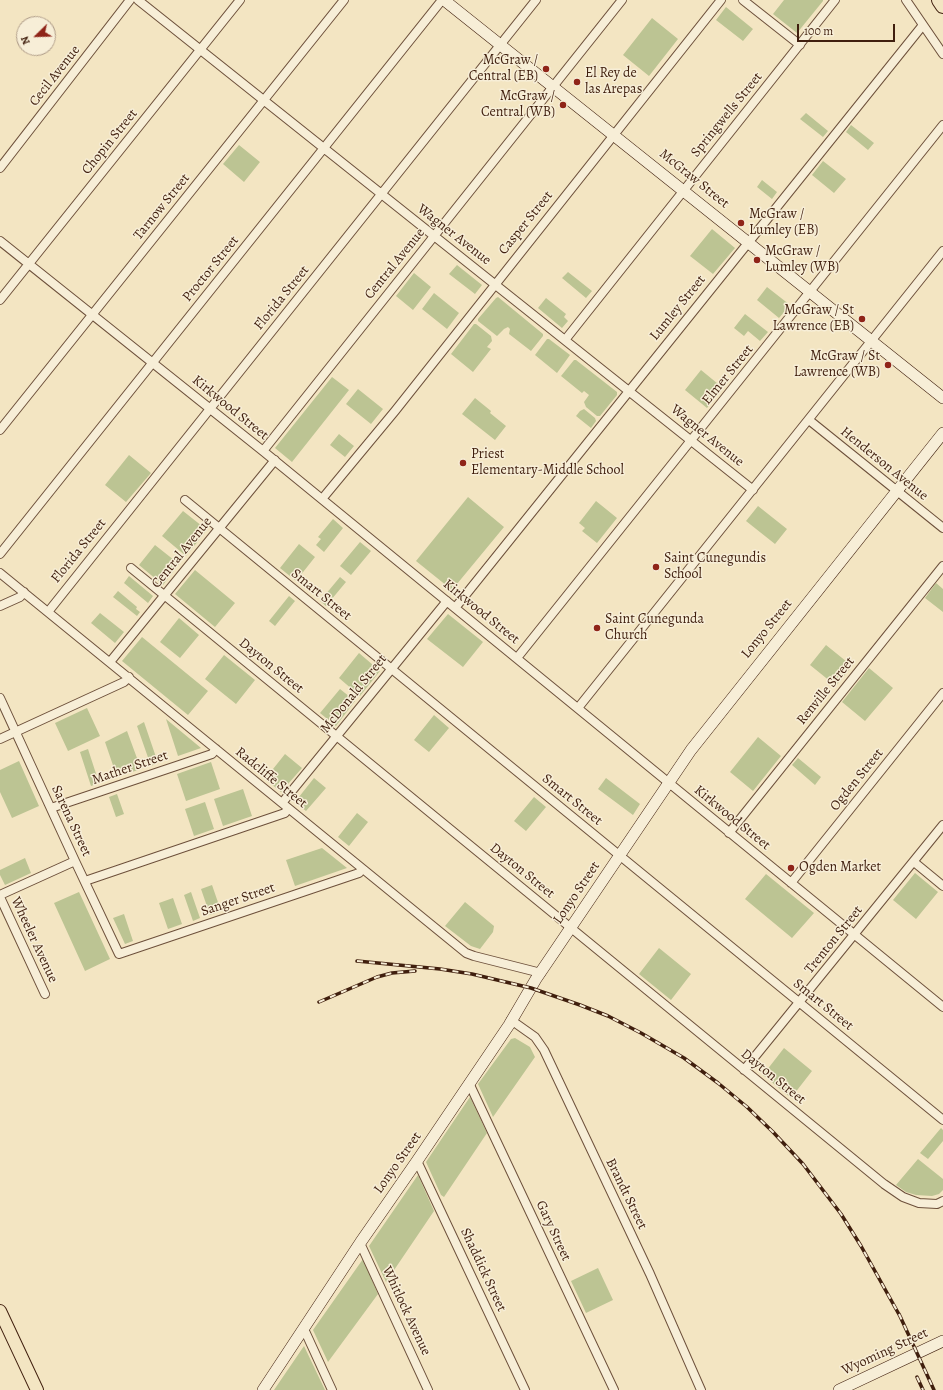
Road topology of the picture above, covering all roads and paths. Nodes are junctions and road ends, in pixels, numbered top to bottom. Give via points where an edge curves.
1 (130, 0) edge
2 (138, 0) edge
3 (240, 0) edge
4 (344, 0) edge
5 (443, 0) edge
6 (536, 0) edge
7 (622, 0) edge
8 (721, 0) edge
9 (743, 0) edge
10 (835, 0) edge
11 (906, 0) edge
12 (939, 0) edge
13 (943, 6) edge
14 (922, 25) junction
15 (500, 44) junction
16 (800, 45) junction
17 (200, 49) junction
18 (943, 54) edge
19 (553, 86) junction
20 (264, 100) junction
21 (943, 125) edge
22 (613, 134) junction
23 (324, 148) junction
24 (0, 168) edge
25 (683, 190) junction
26 (381, 194) junction
27 (434, 236) junction
28 (0, 241) edge
29 (748, 242) junction
30 (943, 251) edge
31 (29, 264) junction
32 (494, 284) junction
33 (810, 292) junction
34 (0, 300) edge
35 (93, 314) junction
36 (564, 340) junction
37 (872, 341) junction
38 (153, 363) junction
39 (629, 391) junction
40 (943, 398) edge
41 (210, 408) junction
42 (809, 420) junction
43 (0, 430) edge
44 (943, 433) edge
45 (692, 440) junction
46 (263, 451) junction
47 (275, 460) junction
48 (753, 490) junction
49 (897, 490) junction
50 (322, 499) junction
51 (185, 500) dead end
52 (219, 528) junction
53 (943, 528) edge
54 (0, 554) edge
55 (943, 566) edge
56 (131, 568) dead end
57 (0, 573) edge
58 (24, 592) junction
59 (164, 595) junction
60 (447, 602) junction
61 (0, 606) edge
62 (455, 608) junction
63 (48, 612) junction
64 (517, 658) junction
65 (110, 662) junction
66 (391, 669) junction
67 (129, 677) junction
68 (943, 693) edge
69 (0, 698) edge
70 (578, 708) junction
71 (15, 732) junction
72 (337, 737) junction
73 (0, 739) edge
74 (216, 749) junction
75 (669, 783) junction
76 (285, 806) junction
77 (51, 808) junction
78 (943, 825) edge
79 (730, 832) junction
80 (616, 853) junction
81 (75, 861) junction
82 (914, 862) junction
83 (362, 869) junction
84 (84, 881) junction
85 (791, 883) junction
86 (943, 886) edge
87 (0, 896) edge
88 (567, 925) junction
89 (854, 935) junction
90 (119, 954) joint
91 (541, 973) junction
92 (45, 994) dead end
93 (799, 1003) junction
94 (943, 1007) edge
95 (512, 1020) junction
96 (744, 1070) junction
97 (469, 1083) junction
98 (943, 1120) edge
99 (417, 1161) junction
100 (943, 1201) edge
101 (360, 1244) junction
102 (0, 1311) edge
103 (304, 1329) junction
104 (943, 1341) edge
105 (36, 1390) edge
106 (263, 1390) edge
107 (332, 1390) edge
108 (428, 1390) edge
109 (525, 1390) edge
110 (614, 1390) edge
111 (701, 1390) edge
112 (839, 1390) edge

1 - 24 street, Cecil Avenue
2 - 17 street, Wagner Avenue
3 - 17 street, Chopin Street
4 - 20 street, Tarnow Street
5 - 15 street, McGraw Street
5 - 23 street, Proctor Street
6 - 15 street, Florida Street
7 - 19 street, Central Avenue
8 - 22 street, Casper Street
9 - 16 street
10 - 16 street, Springwells Street
11 - 14 street
12 - 13 highway
14 - 18 street
14 - 29 street, Lumley Street
15 - 19 street, McGraw Street
15 - 26 street, Florida Street
16 - 25 street, Springwells Street
17 - 20 street, Wagner Avenue
17 - 31 street, Chopin Street
19 - 22 street, McGraw Street
19 - 27 street, Central Avenue
20 - 23 street, Wagner Avenue
20 - 35 street, Tarnow Street
21 - 33 street, Elmer Street
22 - 25 street, McGraw Street
22 - 32 street, Casper Street
23 - 26 street, Wagner Avenue
23 - 38 street, Proctor Street
25 - 29 street, McGraw Street
25 - 36 street, Springwells Street
26 - 27 street, Wagner Avenue
26 - 41 street, Florida Street
27 - 32 street, Wagner Avenue
27 - 46 street, Central Avenue
28 - 31 street, Kirkwood Street
29 - 33 street, McGraw Street
29 - 39 street, Lumley Street
30 - 37 street
31 - 34 street, Chopin Street
31 - 35 street, Kirkwood Street
32 - 36 street, Wagner Avenue
32 - 50 street, Casper Street via 395,411
33 - 37 street, McGraw Street
33 - 45 street, Elmer Street
35 - 38 street, Kirkwood Street
35 - 43 street, Tarnow Street
36 - 39 street, Wagner Avenue
37 - 40 street, McGraw Street
37 - 42 street
38 - 41 street, Kirkwood Street
38 - 54 street, Proctor Street
39 - 45 street, Wagner Avenue
39 - 62 street, Lumley Street
41 - 46 street, Kirkwood Street
41 - 63 street, Florida Street
42 - 48 street
42 - 49 street, Henderson Avenue
44 - 49 street, Lonyo Street
45 - 48 street, Wagner Avenue
45 - 64 street, Elmer Street
46 - 47 street, Kirkwood Street
47 - 50 street, Kirkwood Street
47 - 52 street, Central Avenue
48 - 70 street
49 - 53 street, Henderson Avenue
49 - 75 street, Lonyo Street via 704,732
50 - 60 street, Kirkwood Street
51 - 52 street, Smart Street
52 - 59 street, Central Avenue
52 - 66 street, Smart Street
55 - 79 street, Renville Street
56 - 59 street, Dayton Street
57 - 58 street, Radcliffe Street
58 - 61 street via 20,597
58 - 63 street, Radcliffe Street
59 - 65 street, Central Avenue
59 - 72 street, Dayton Street
60 - 62 street, Kirkwood Street
60 - 66 street, McDonald Street
62 - 64 street, Kirkwood Street
63 - 65 street, Radcliffe Street
64 - 70 street, Kirkwood Street
65 - 67 street, Radcliffe Street
66 - 72 street, McDonald Street
66 - 80 street, Smart Street
67 - 71 street via 124,682
67 - 74 street, Radcliffe Street
68 - 85 street, Ogden Street
69 - 71 street, Sarena Street
70 - 75 street, Kirkwood Street
71 - 73 street
71 - 77 street, Sarena Street
72 - 76 street, McDonald Street
72 - 88 street, Dayton Street
74 - 76 street, Radcliffe Street
74 - 77 street, Mather Street via 212,754
75 - 79 street, Kirkwood Street
75 - 80 street, Lonyo Street
76 - 83 street, Radcliffe Street
76 - 84 street, McDonald Street via 285,813
77 - 81 street, Sarena Street
78 - 82 street, Trenton Street
79 - 85 street, Kirkwood Street
80 - 88 street, Lonyo Street
80 - 93 street, Smart Street
81 - 84 street, Sarena Street
81 - 87 street
82 - 86 street
82 - 89 street, Trenton Street
83 - 90 street, Sanger Street via 359,873
83 - 91 street, Radcliffe Street via 466,953
84 - 90 street, Sarena Street
85 - 89 street, Kirkwood Street
87 - 92 street, Wheeler Avenue
88 - 91 street, Lonyo Street
88 - 96 street, Dayton Street
89 - 93 street, Trenton Street
89 - 94 street, Kirkwood Street
91 - 95 street, Lonyo Street
93 - 96 street, Trenton Street
93 - 98 street, Smart Street
95 - 97 street, Lonyo Street
95 - 111 street, Brandt Street via 535,1037 544,1050 650,1274
96 - 100 street, Dayton Street via 895,1192 920,1203 938,1204
97 - 99 street, Lonyo Street
97 - 110 street, Gary Street
99 - 101 street, Lonyo Street
99 - 109 street, Shaddick Street
101 - 103 street, Lonyo Street
101 - 108 street, Whitlock Avenue
102 - 105 main road
103 - 106 street, Lonyo Street
103 - 107 street
104 - 112 street, Wyoming Street

